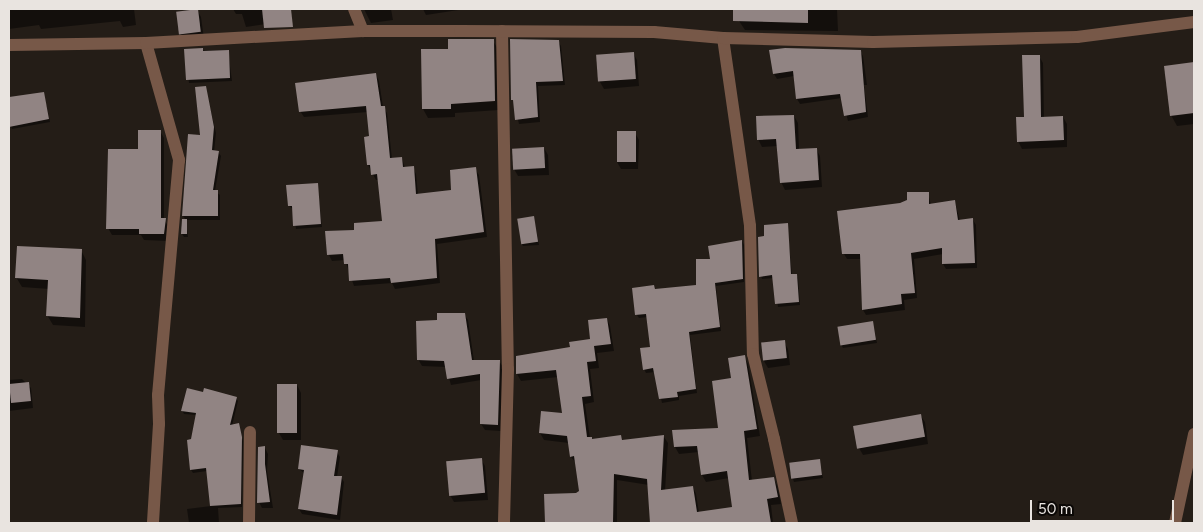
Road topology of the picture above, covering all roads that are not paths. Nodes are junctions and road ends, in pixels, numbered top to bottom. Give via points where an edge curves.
1 (354, 9) edge
2 (1194, 22) edge
3 (363, 31) junction
4 (502, 31) junction
5 (723, 38) junction
6 (146, 44) junction
7 (9, 45) edge
8 (250, 432) dead end
9 (1194, 434) edge
10 (154, 523) edge
11 (249, 523) edge
12 (504, 523) edge
13 (792, 523) edge
14 (1175, 523) edge

1 - 3 street
2 - 5 street via 1077,37 873,42
3 - 4 street
3 - 6 street
4 - 5 street via 654,32
4 - 12 street via 508,369
5 - 13 street via 750,226 753,354
6 - 7 street
6 - 10 street via 179,160 158,395
8 - 11 street
9 - 14 street

